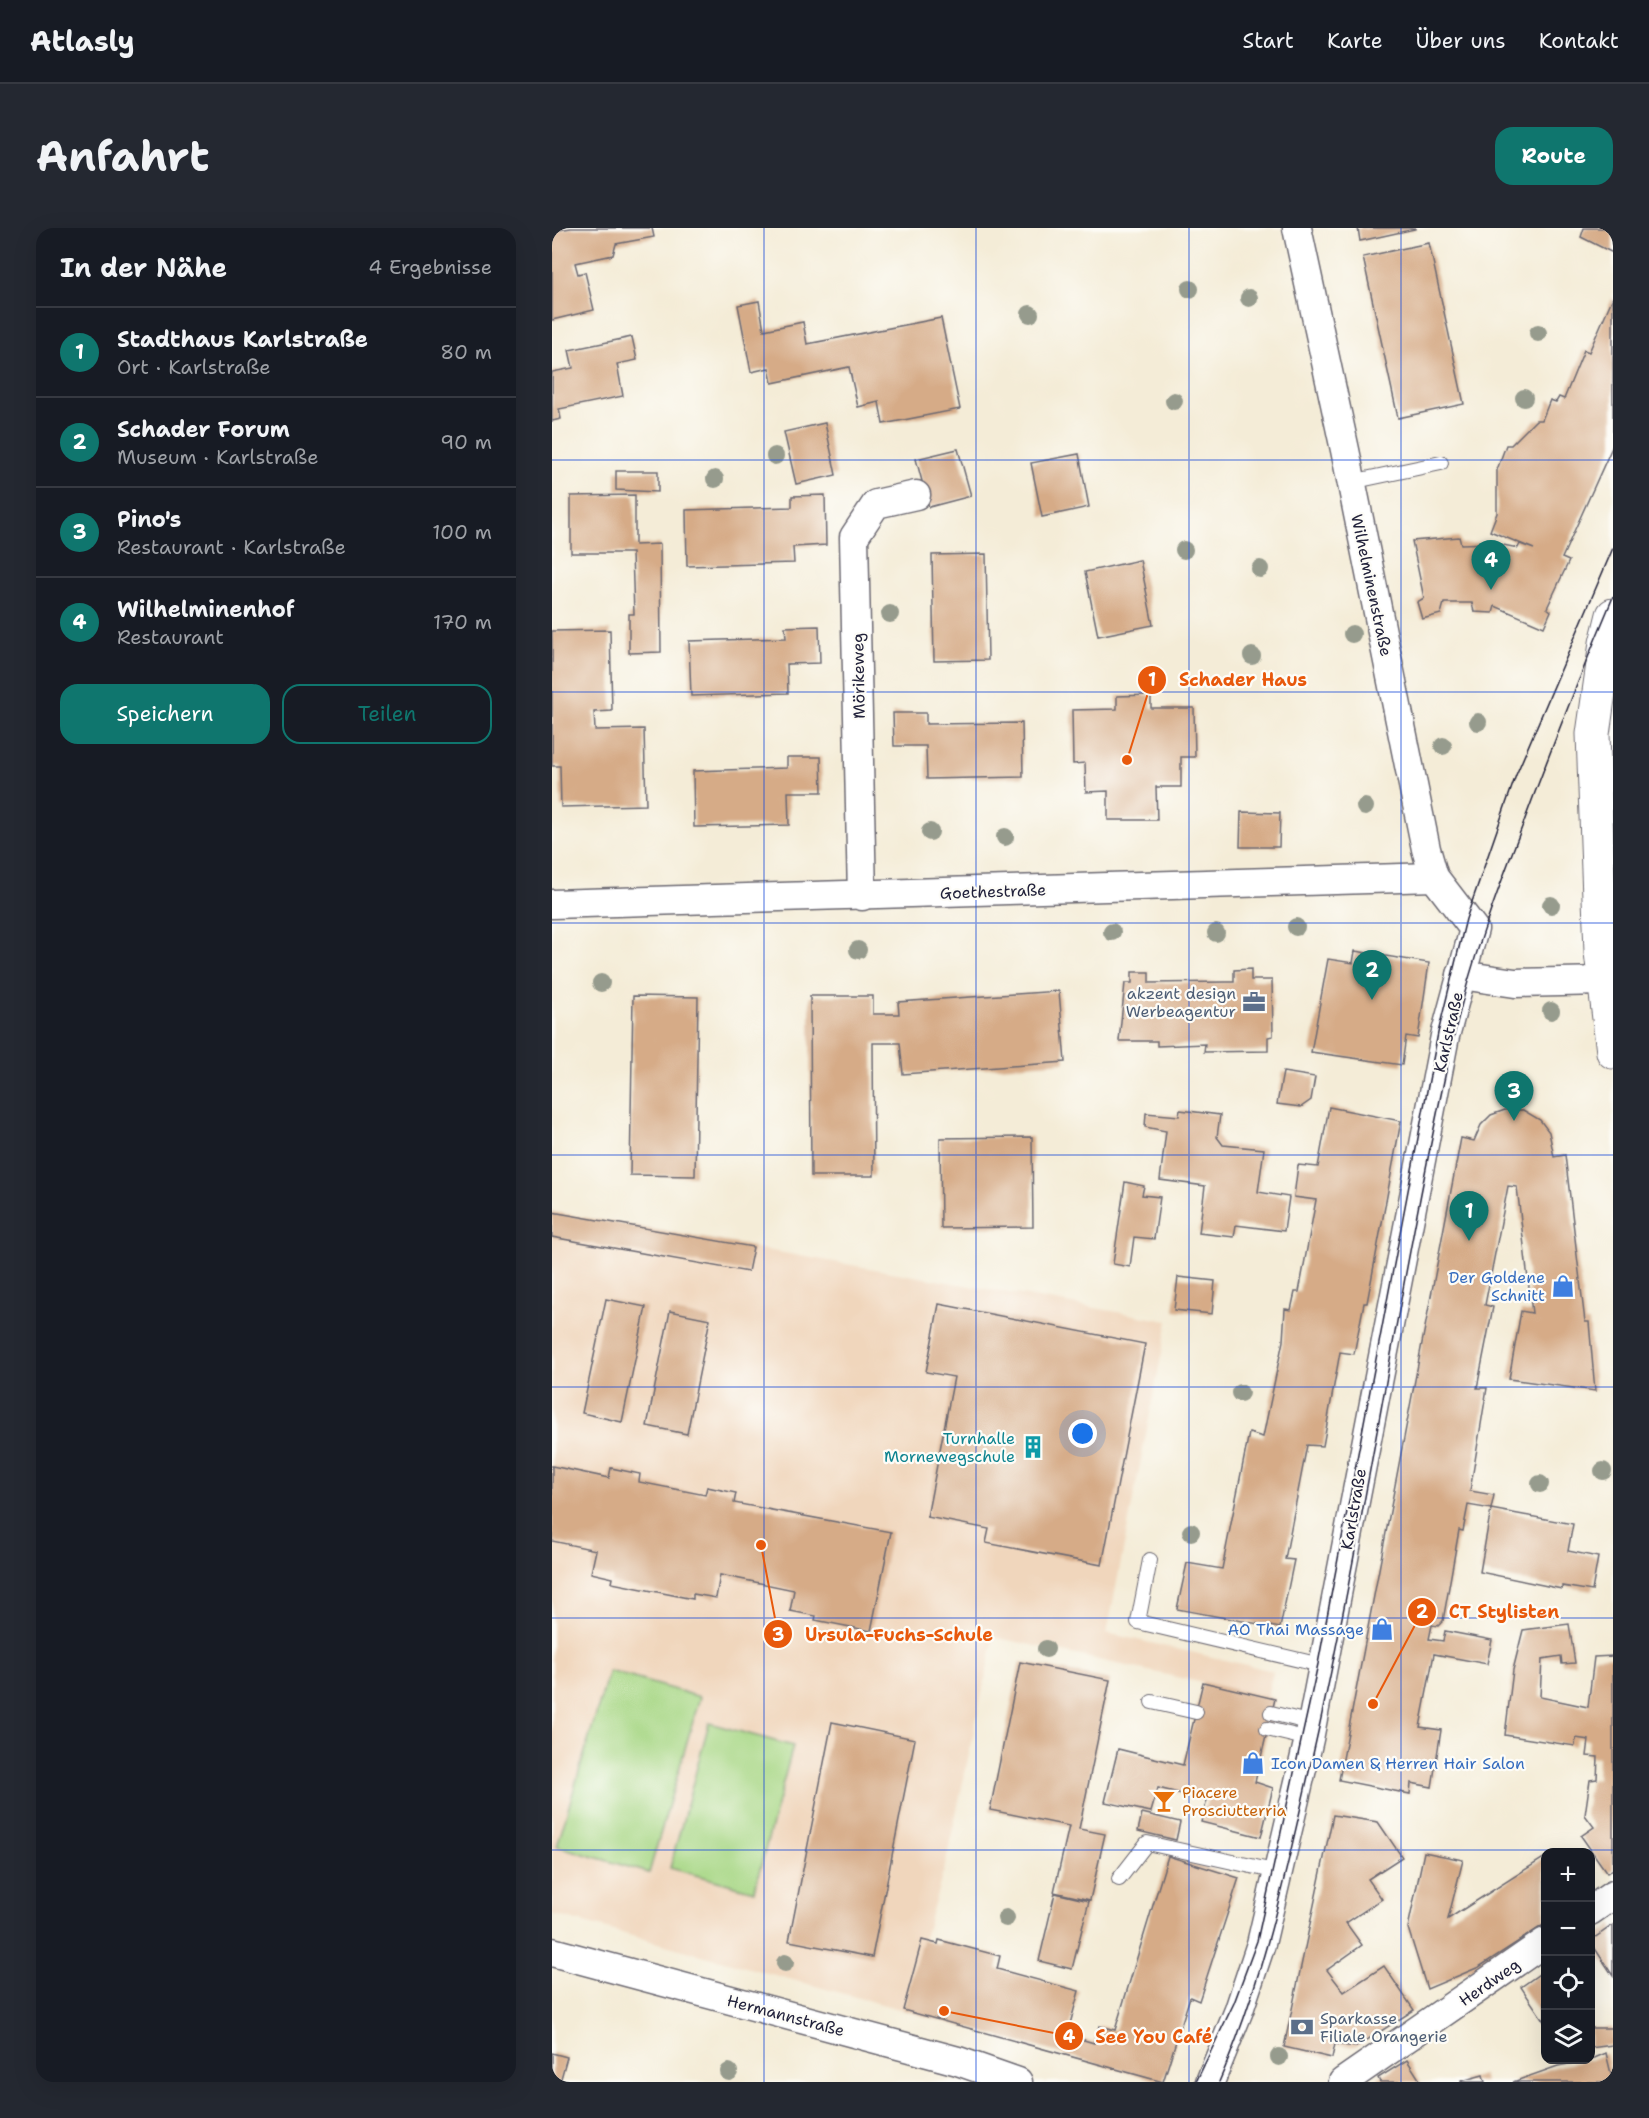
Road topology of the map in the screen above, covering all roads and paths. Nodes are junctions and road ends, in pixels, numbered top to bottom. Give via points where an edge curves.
1 (1297, 228) edge
2 (1441, 463) dead end
3 (1351, 482) junction
4 (916, 495) dead end
5 (1613, 615) edge
6 (1434, 877) junction
7 (862, 896) junction
8 (552, 904) edge
9 (1474, 929) joint
10 (1461, 975) junction
11 (1604, 981) junction
12 (1613, 1052) edge
13 (1150, 1560) dead end
14 (1325, 1666) junction
15 (1152, 1702) dead end
16 (1196, 1712) dead end
17 (1271, 1713) dead end
18 (1268, 1729) dead end
19 (1310, 1731) junction
20 (1278, 1872) junction
21 (1119, 1880) dead end
22 (1613, 1895) edge
23 (1595, 1908) edge
24 (1541, 1945) edge
25 (552, 1952) edge
26 (1018, 2082) edge
27 (1210, 2082) edge
28 (1343, 2082) edge

1 - 3 street, Wilhelminenstraße
2 - 3 lane
3 - 6 street, Wilhelminenstraße
4 - 7 street, Mörikeweg via 876,504 854,537
5 - 11 street via 1593,734
6 - 7 street, Goethestraße
6 - 9 street, Wilhelminenstraße
7 - 8 street, Goethestraße
9 - 10 street, Karlstraße
10 - 11 street via 1515,983
10 - 14 street, Karlstraße via 1445,1036 1401,1259
11 - 12 street
13 - 14 lane via 1138,1622
14 - 19 street, Karlstraße
15 - 16 lane
17 - 19 lane
18 - 19 lane
19 - 20 street, Karlstraße
20 - 21 lane via 1147,1843
20 - 27 street, Karlstraße via 1261,1944
22 - 23 street
24 - 28 street, Herdweg
25 - 26 street, Hermannstraße via 958,2061

